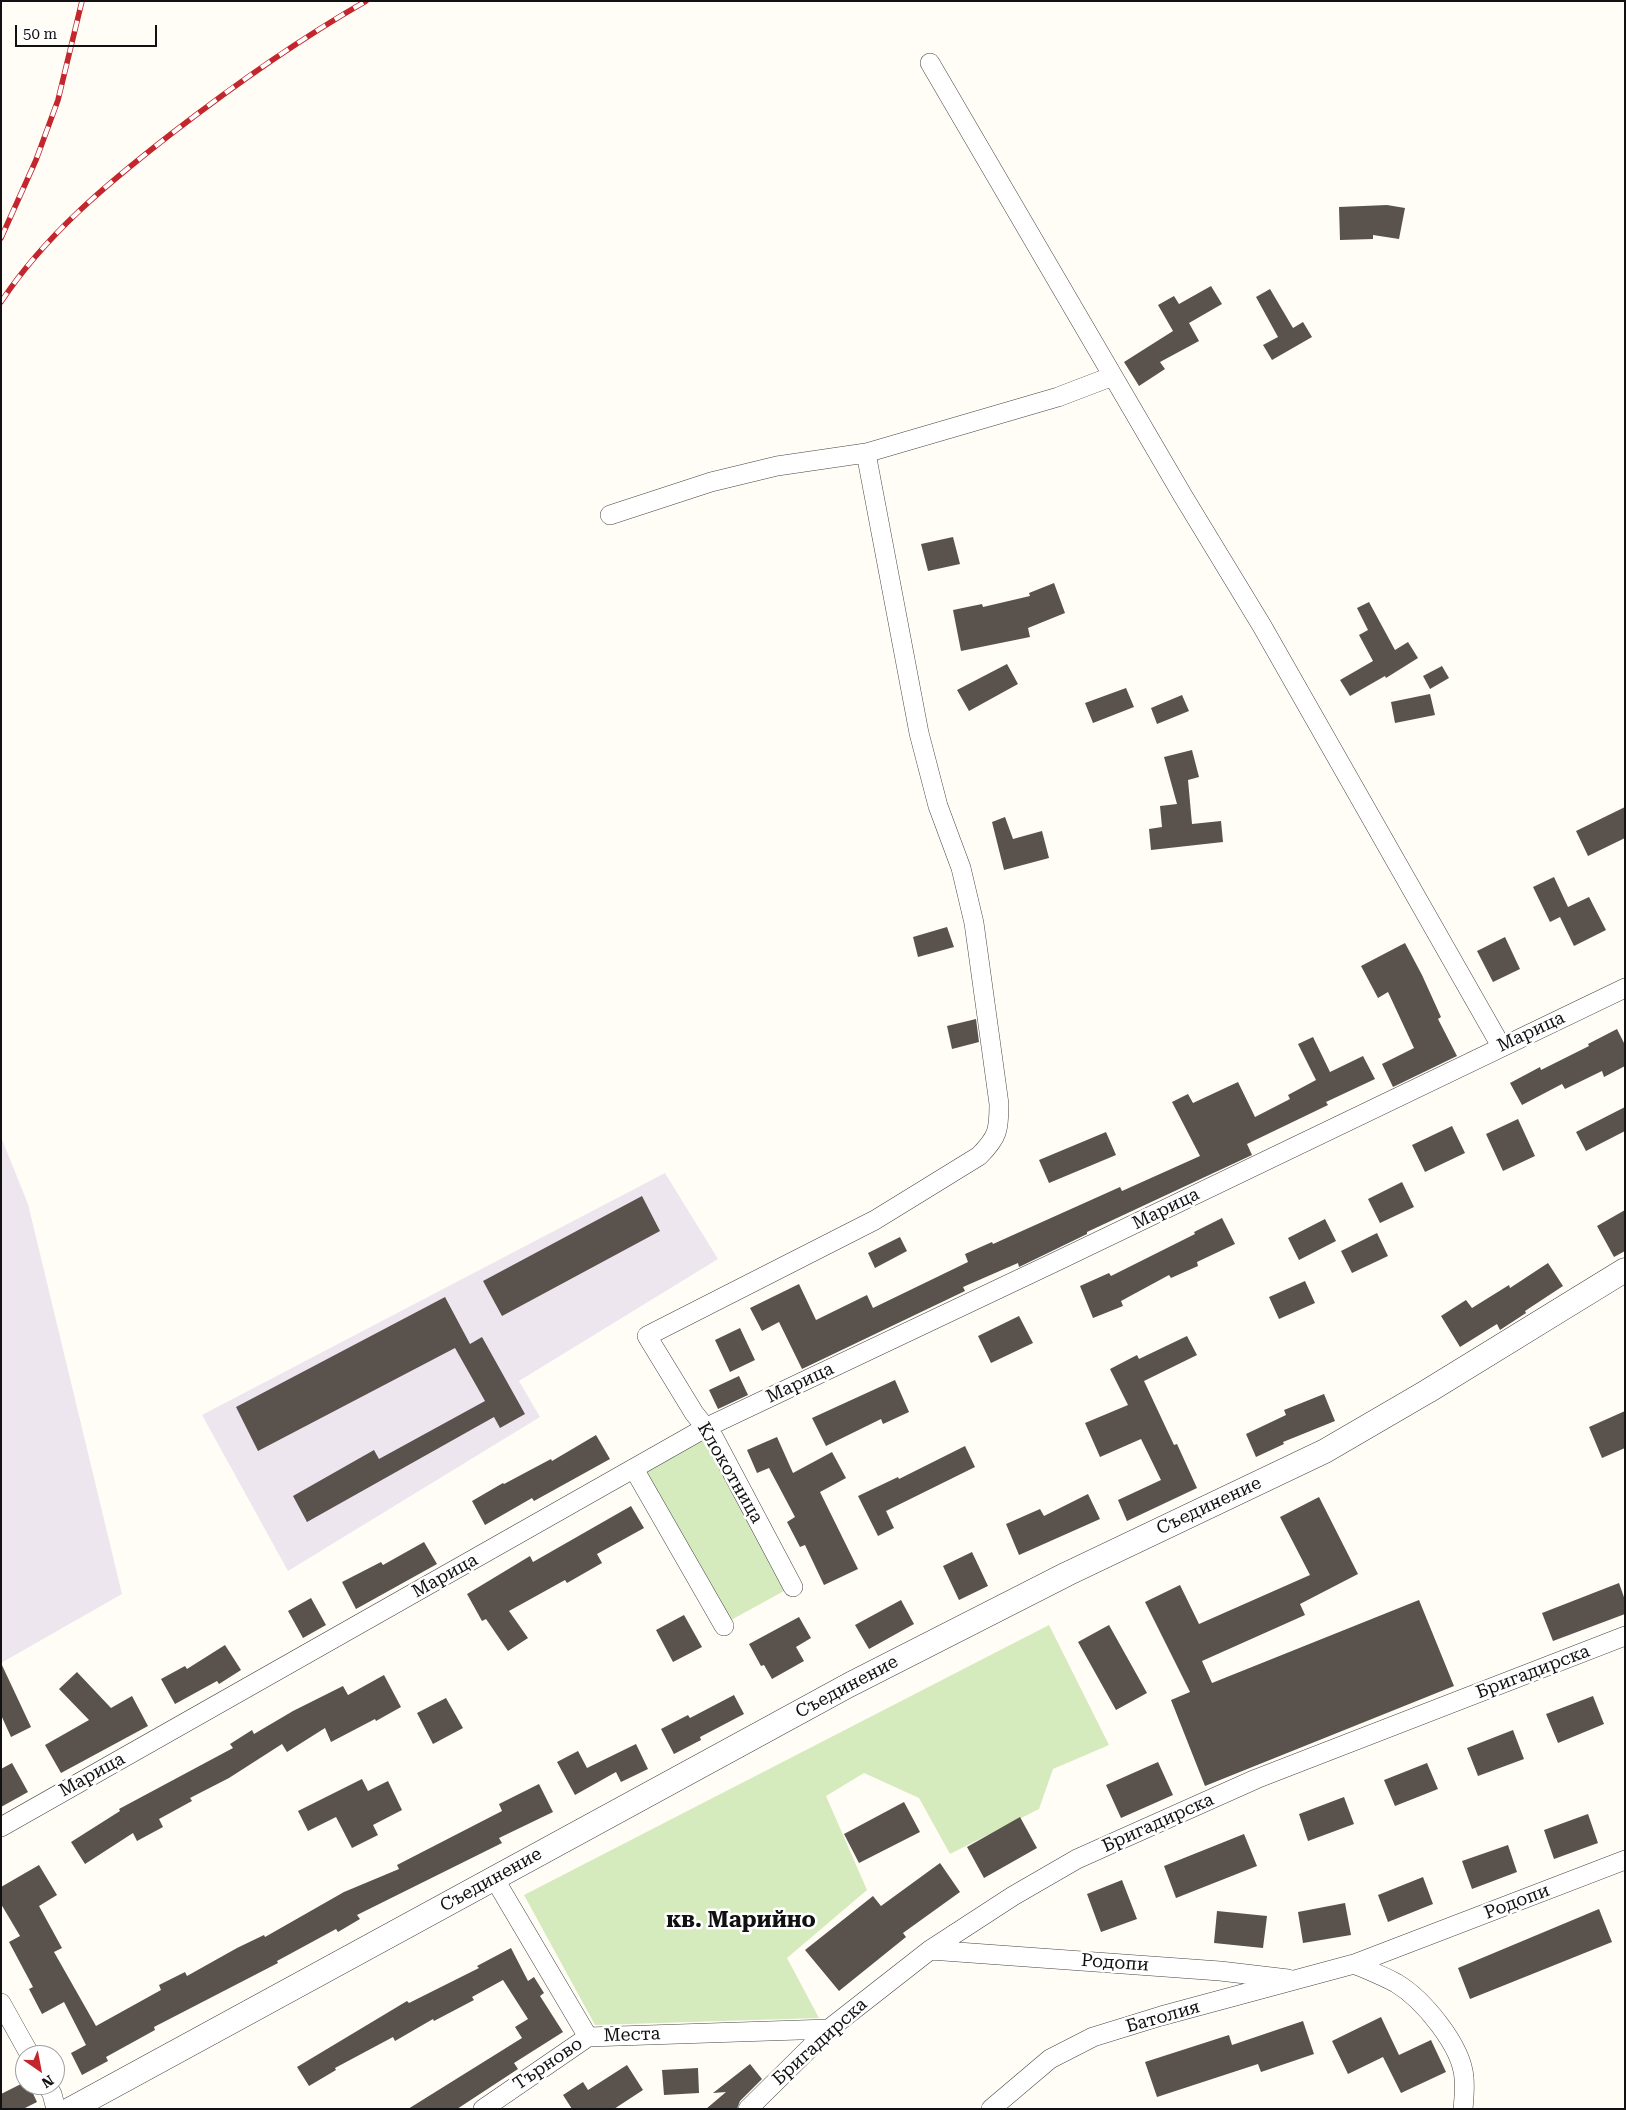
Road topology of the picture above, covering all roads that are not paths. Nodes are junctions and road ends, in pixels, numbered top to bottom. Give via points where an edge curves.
1 (930, 62) dead end
2 (1113, 376) junction
3 (866, 453) junction
4 (610, 515) dead end
5 (1625, 988) edge
6 (1501, 1046) junction
7 (1625, 1270) edge
8 (705, 1428) junction
9 (634, 1469) junction
10 (793, 1587) dead end
11 (724, 1626) dead end
12 (1625, 1636) edge
13 (1, 1827) edge
14 (1625, 1860) edge
15 (494, 1878) junction
16 (930, 1950) junction
17 (1354, 1964) junction
18 (1299, 1980) junction
19 (1, 2003) edge
20 (829, 2029) junction
21 (588, 2037) junction
22 (24, 2045) edge
23 (52, 2095) edge
24 (56, 2109) edge
25 (71, 2109) edge
26 (483, 2109) edge
27 (748, 2109) edge
28 (991, 2109) edge
29 (1463, 2109) edge

1 - 2 street
2 - 3 street via 1058,397
2 - 6 street via 1267,634
3 - 4 street via 777,466 721,479
3 - 8 street, Клокотница via 919,732 938,806 961,868 974,923 999,1104 999,1128 993,1142 979,1156 875,1220 647,1336
5 - 6 street, Марица
6 - 8 street, Марица
7 - 15 street, Съединение via 1325,1451 962,1626
8 - 9 street, Марица
8 - 10 street, Клокотница via 714,1438
9 - 11 street
9 - 13 street, Марица
12 - 16 street, Бригадирска via 1256,1779 1165,1818 1077,1859
14 - 17 street, Родопи
15 - 21 street, Места
15 - 25 street, Съединение
16 - 18 street, Родопи via 1220,1971
16 - 20 street, Бригадирска
17 - 18 street, Батолия
17 - 29 street via 1397,1984 1426,2008 1443,2028 1452,2042 1464,2076
18 - 28 street, Батолия via 1161,2016 1093,2038 1050,2059
19 - 22 street
20 - 21 street, Места
20 - 27 street, Бригадирска
21 - 26 street, Търново
23 - 24 street

